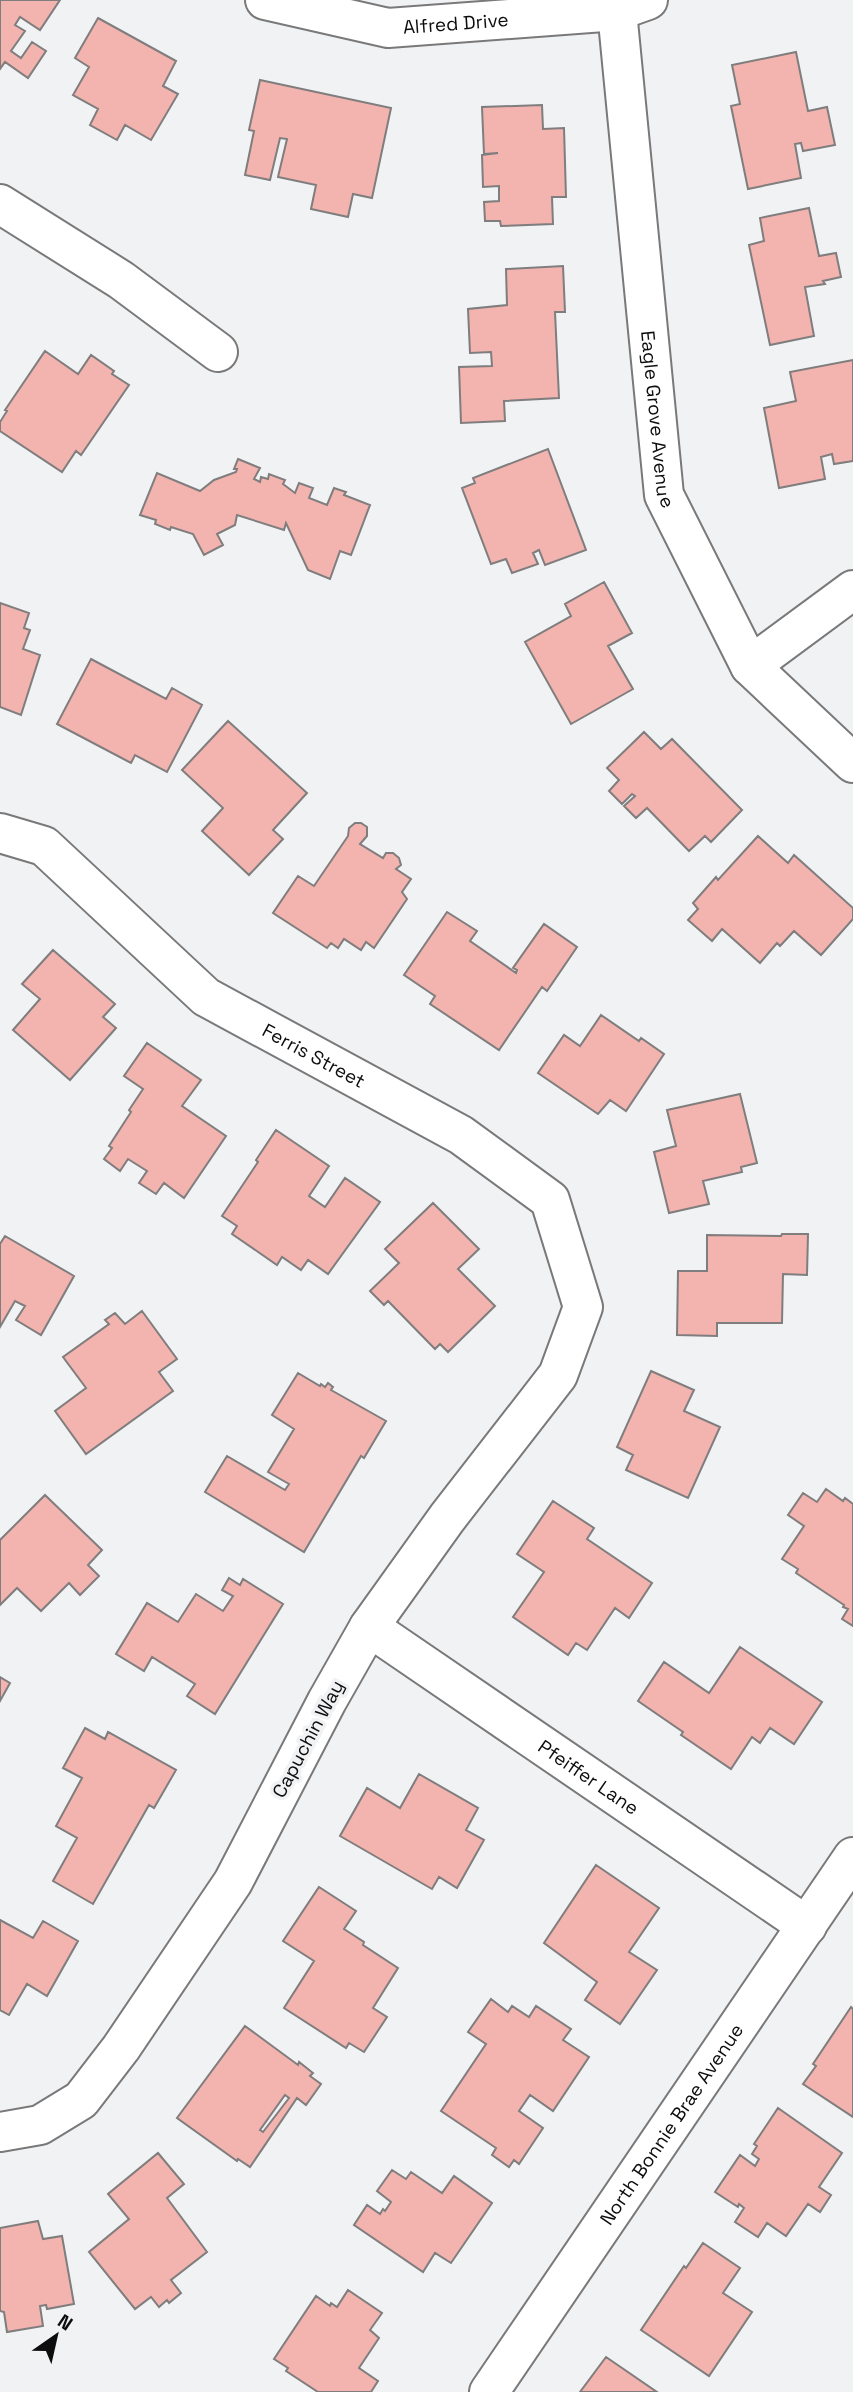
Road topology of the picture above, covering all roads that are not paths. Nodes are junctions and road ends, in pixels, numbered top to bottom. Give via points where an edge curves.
1 (265, 0) edge
2 (633, 5) edge
3 (0, 204) edge
4 (218, 352) dead end
5 (853, 590) edge
6 (750, 666) junction
7 (853, 764) edge
8 (0, 833) edge
9 (583, 1307) joint
10 (369, 1627) junction
11 (853, 1857) edge
12 (807, 1926) junction
13 (0, 2132) edge
14 (489, 2392) edge

1 - 2 street, Alfred Drive via 387,28
2 - 6 street, Eagle Grove Avenue via 664,495
3 - 4 street via 121,279
5 - 6 street
6 - 7 street, Eagle Grove Avenue
8 - 9 street, Ferris Street via 44,846 206,997 461,1135 550,1200
9 - 10 street, Capuchin Way via 558,1375
10 - 12 street, Pfeiffer Lane
10 - 13 street, Capuchin Way via 233,1882 121,2048 81,2100 40,2125
11 - 12 street, North Bonnie Brae Avenue
12 - 14 street, North Bonnie Brae Avenue

